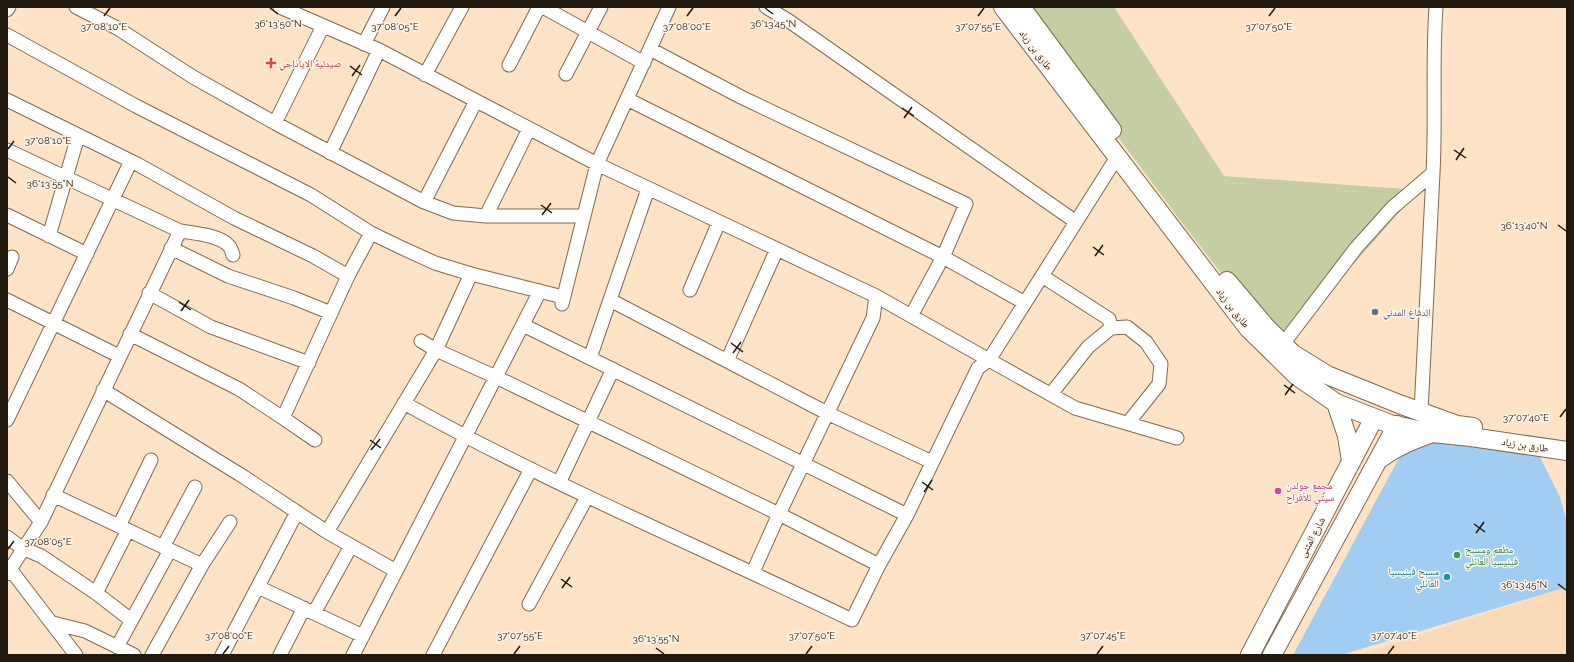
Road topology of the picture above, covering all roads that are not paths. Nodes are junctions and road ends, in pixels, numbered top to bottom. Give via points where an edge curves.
1 (9, 7) edge
2 (76, 7) edge
3 (280, 7) edge
4 (383, 7) edge
5 (462, 7) edge
6 (539, 7) edge
7 (543, 7) edge
8 (601, 7) edge
9 (669, 7) edge
10 (766, 7) edge
11 (1003, 7) edge
12 (1021, 7) edge
13 (1436, 7) edge
14 (7, 10) edge
15 (323, 26) junction
16 (588, 32) junction
17 (7, 35) edge
18 (364, 44) junction
19 (650, 49) junction
20 (379, 50) junction
21 (644, 63) junction
22 (510, 65) dead end
23 (566, 74) dead end
24 (425, 75) junction
25 (627, 99) junction
26 (7, 100) edge
27 (476, 101) junction
28 (275, 123) junction
29 (529, 129) junction
30 (78, 136) junction
31 (7, 150) edge
32 (330, 153) junction
33 (1117, 157) junction
34 (131, 161) junction
35 (597, 164) junction
36 (1433, 173) junction
37 (66, 178) junction
38 (648, 188) junction
39 (113, 200) junction
40 (424, 202) junction
41 (7, 215) edge
42 (486, 216) junction
43 (584, 216) junction
44 (719, 222) junction
45 (1076, 222) junction
46 (180, 231) junction
47 (372, 233) junction
48 (49, 236) junction
49 (171, 248) junction
50 (777, 249) junction
51 (87, 254) junction
52 (233, 255) dead end
53 (943, 257) junction
54 (471, 274) junction
55 (348, 276) junction
56 (1042, 276) junction
57 (690, 290) dead end
58 (540, 291) junction
59 (150, 293) junction
60 (876, 296) junction
61 (7, 300) edge
62 (610, 300) junction
63 (1025, 303) junction
64 (331, 313) junction
65 (911, 316) junction
66 (54, 323) junction
67 (523, 325) junction
68 (1111, 328) junction
69 (130, 334) junction
70 (420, 341) dead end
71 (1284, 344) junction
72 (436, 350) junction
73 (119, 356) junction
74 (590, 358) junction
75 (989, 360) junction
76 (727, 361) junction
77 (309, 363) junction
78 (613, 369) junction
79 (496, 377) junction
80 (103, 390) junction
81 (1051, 394) junction
82 (1388, 400) junction
83 (404, 403) junction
84 (1336, 403) junction
85 (827, 413) junction
86 (283, 418) junction
87 (1377, 419) junction
88 (7, 420) edge
89 (587, 422) junction
90 (1411, 422) junction
91 (1128, 423) junction
92 (1432, 433) junction
93 (465, 437) junction
94 (1177, 438) dead end
95 (315, 440) dead end
96 (1567, 441) edge
97 (1567, 451) edge
98 (1379, 459) junction
99 (151, 460) dead end
100 (1352, 461) junction
101 (932, 462) junction
102 (804, 463) junction
103 (531, 469) junction
104 (7, 481) edge
105 (559, 483) junction
106 (195, 487) dead end
107 (53, 495) junction
108 (587, 497) junction
109 (297, 512) junction
110 (779, 514) junction
111 (906, 515) junction
112 (41, 522) junction
113 (230, 522) dead end
114 (123, 528) junction
115 (327, 532) junction
116 (7, 537) edge
117 (352, 546) junction
118 (22, 548) junction
119 (166, 548) junction
120 (202, 565) junction
121 (879, 565) junction
122 (9, 571) edge
123 (396, 572) junction
124 (753, 572) junction
125 (258, 587) junction
126 (96, 593) junction
127 (529, 604) dead end
128 (309, 611) junction
129 (131, 620) junction
130 (52, 623) junction
131 (363, 636) junction
132 (117, 647) junction
133 (76, 655) edge
134 (134, 655) edge
135 (152, 655) edge
136 (222, 655) edge
137 (280, 655) edge
138 (353, 655) edge
139 (433, 655) edge
140 (1250, 655) edge
141 (1272, 655) edge

1 - 14 street
2 - 28 street via 117,28 193,77
3 - 15 street
4 - 18 street
5 - 24 street
6 - 22 street
7 - 16 street
8 - 16 street
9 - 19 street
10 - 45 street
11 - 33 main road, طارق بن زياد
12 - 71 main road via 1212,262 1260,321
13 - 36 street
15 - 18 street
15 - 28 street
16 - 21 street
16 - 23 street
17 - 47 street via 136,106 311,195
18 - 20 street
19 - 21 street
19 - 53 street via 741,97 966,204
20 - 24 street
20 - 32 street
21 - 25 street
24 - 27 street
25 - 35 street
25 - 53 street
26 - 30 street
27 - 29 street
27 - 40 street
28 - 32 street
29 - 35 street
29 - 42 street
30 - 34 street
30 - 37 street
31 - 37 street
32 - 40 street
33 - 45 street
33 - 84 main road, طارق بن زياد via 1248,328 1297,376
34 - 39 street
34 - 55 street via 234,218
35 - 38 street
35 - 43 street
36 - 71 street via 1392,208 1356,248
36 - 90 street
37 - 39 street
37 - 48 street
38 - 44 street
38 - 62 street
39 - 46 street
39 - 51 street
40 - 42 street via 453,213
41 - 48 street
42 - 43 street
43 - 58 street via 562,301
44 - 50 street
44 - 57 street
45 - 56 street
46 - 49 street
46 - 52 street via 210,236 229,246
47 - 54 street via 435,263
47 - 55 street
48 - 51 street
49 - 59 street
49 - 64 street via 228,276
50 - 60 street
50 - 76 street
51 - 66 street
53 - 63 street
53 - 65 street
54 - 58 street
54 - 72 street
55 - 64 street
56 - 63 street
56 - 68 street via 1109,319
58 - 67 street
59 - 69 street
59 - 77 street via 211,327
60 - 65 street
60 - 85 street via 873,318
61 - 66 street
62 - 74 street
62 - 76 street
63 - 75 street
64 - 77 street
65 - 75 street
66 - 73 street
66 - 88 street
67 - 74 street
67 - 79 street
68 - 81 street via 1088,347
68 - 91 street via 1127,327 1146,342 1161,364 1159,384
69 - 73 street
69 - 86 street via 239,390
70 - 72 street
71 - 82 main road via 1294,354 1327,375
72 - 79 street
72 - 83 street
73 - 80 street
74 - 78 street
75 - 81 street
75 - 101 street via 978,368
76 - 85 street
77 - 86 street
78 - 89 street
78 - 102 street
79 - 89 street
79 - 93 street
80 - 107 street
80 - 109 street
81 - 91 street via 1075,408
82 - 87 main road, شارع المثنى via 1380,405 1376,412
82 - 90 main road
83 - 93 street
83 - 115 street
84 - 87 main road, طارق بن زياد
84 - 100 main road
85 - 101 street
85 - 102 street
86 - 95 street
87 - 90 main road, طارق بن زياد
87 - 100 main road, شارع المثنى
89 - 105 street
89 - 110 street
90 - 92 main road, طارق بن زياد
90 - 96 main road via 1457,425
90 - 98 main road
91 - 94 street
92 - 97 main road, طارق بن زياد via 1471,436
92 - 98 main road via 1396,447
93 - 103 street
93 - 123 street
98 - 141 main road
99 - 114 street
100 - 140 main road, شارع المثنى
101 - 111 street
102 - 110 street
102 - 111 street
103 - 105 street
103 - 139 street
104 - 112 street
105 - 108 street
106 - 119 street
107 - 112 street
107 - 114 street
108 - 124 street
108 - 127 street
109 - 115 street
109 - 125 street
110 - 121 street
110 - 124 street
111 - 121 street
112 - 118 street
113 - 120 street
114 - 119 street
114 - 126 street
115 - 117 street
116 - 118 street
117 - 123 street
117 - 128 street
118 - 122 street
118 - 126 street via 41,556
119 - 120 street
119 - 129 street
120 - 135 street
121 - 124 street via 852,620
122 - 130 street
123 - 131 street
125 - 128 street
125 - 136 street
126 - 129 street
128 - 131 street
128 - 137 street
129 - 132 street
130 - 132 street via 85,631
130 - 133 street
131 - 138 street
132 - 134 street

